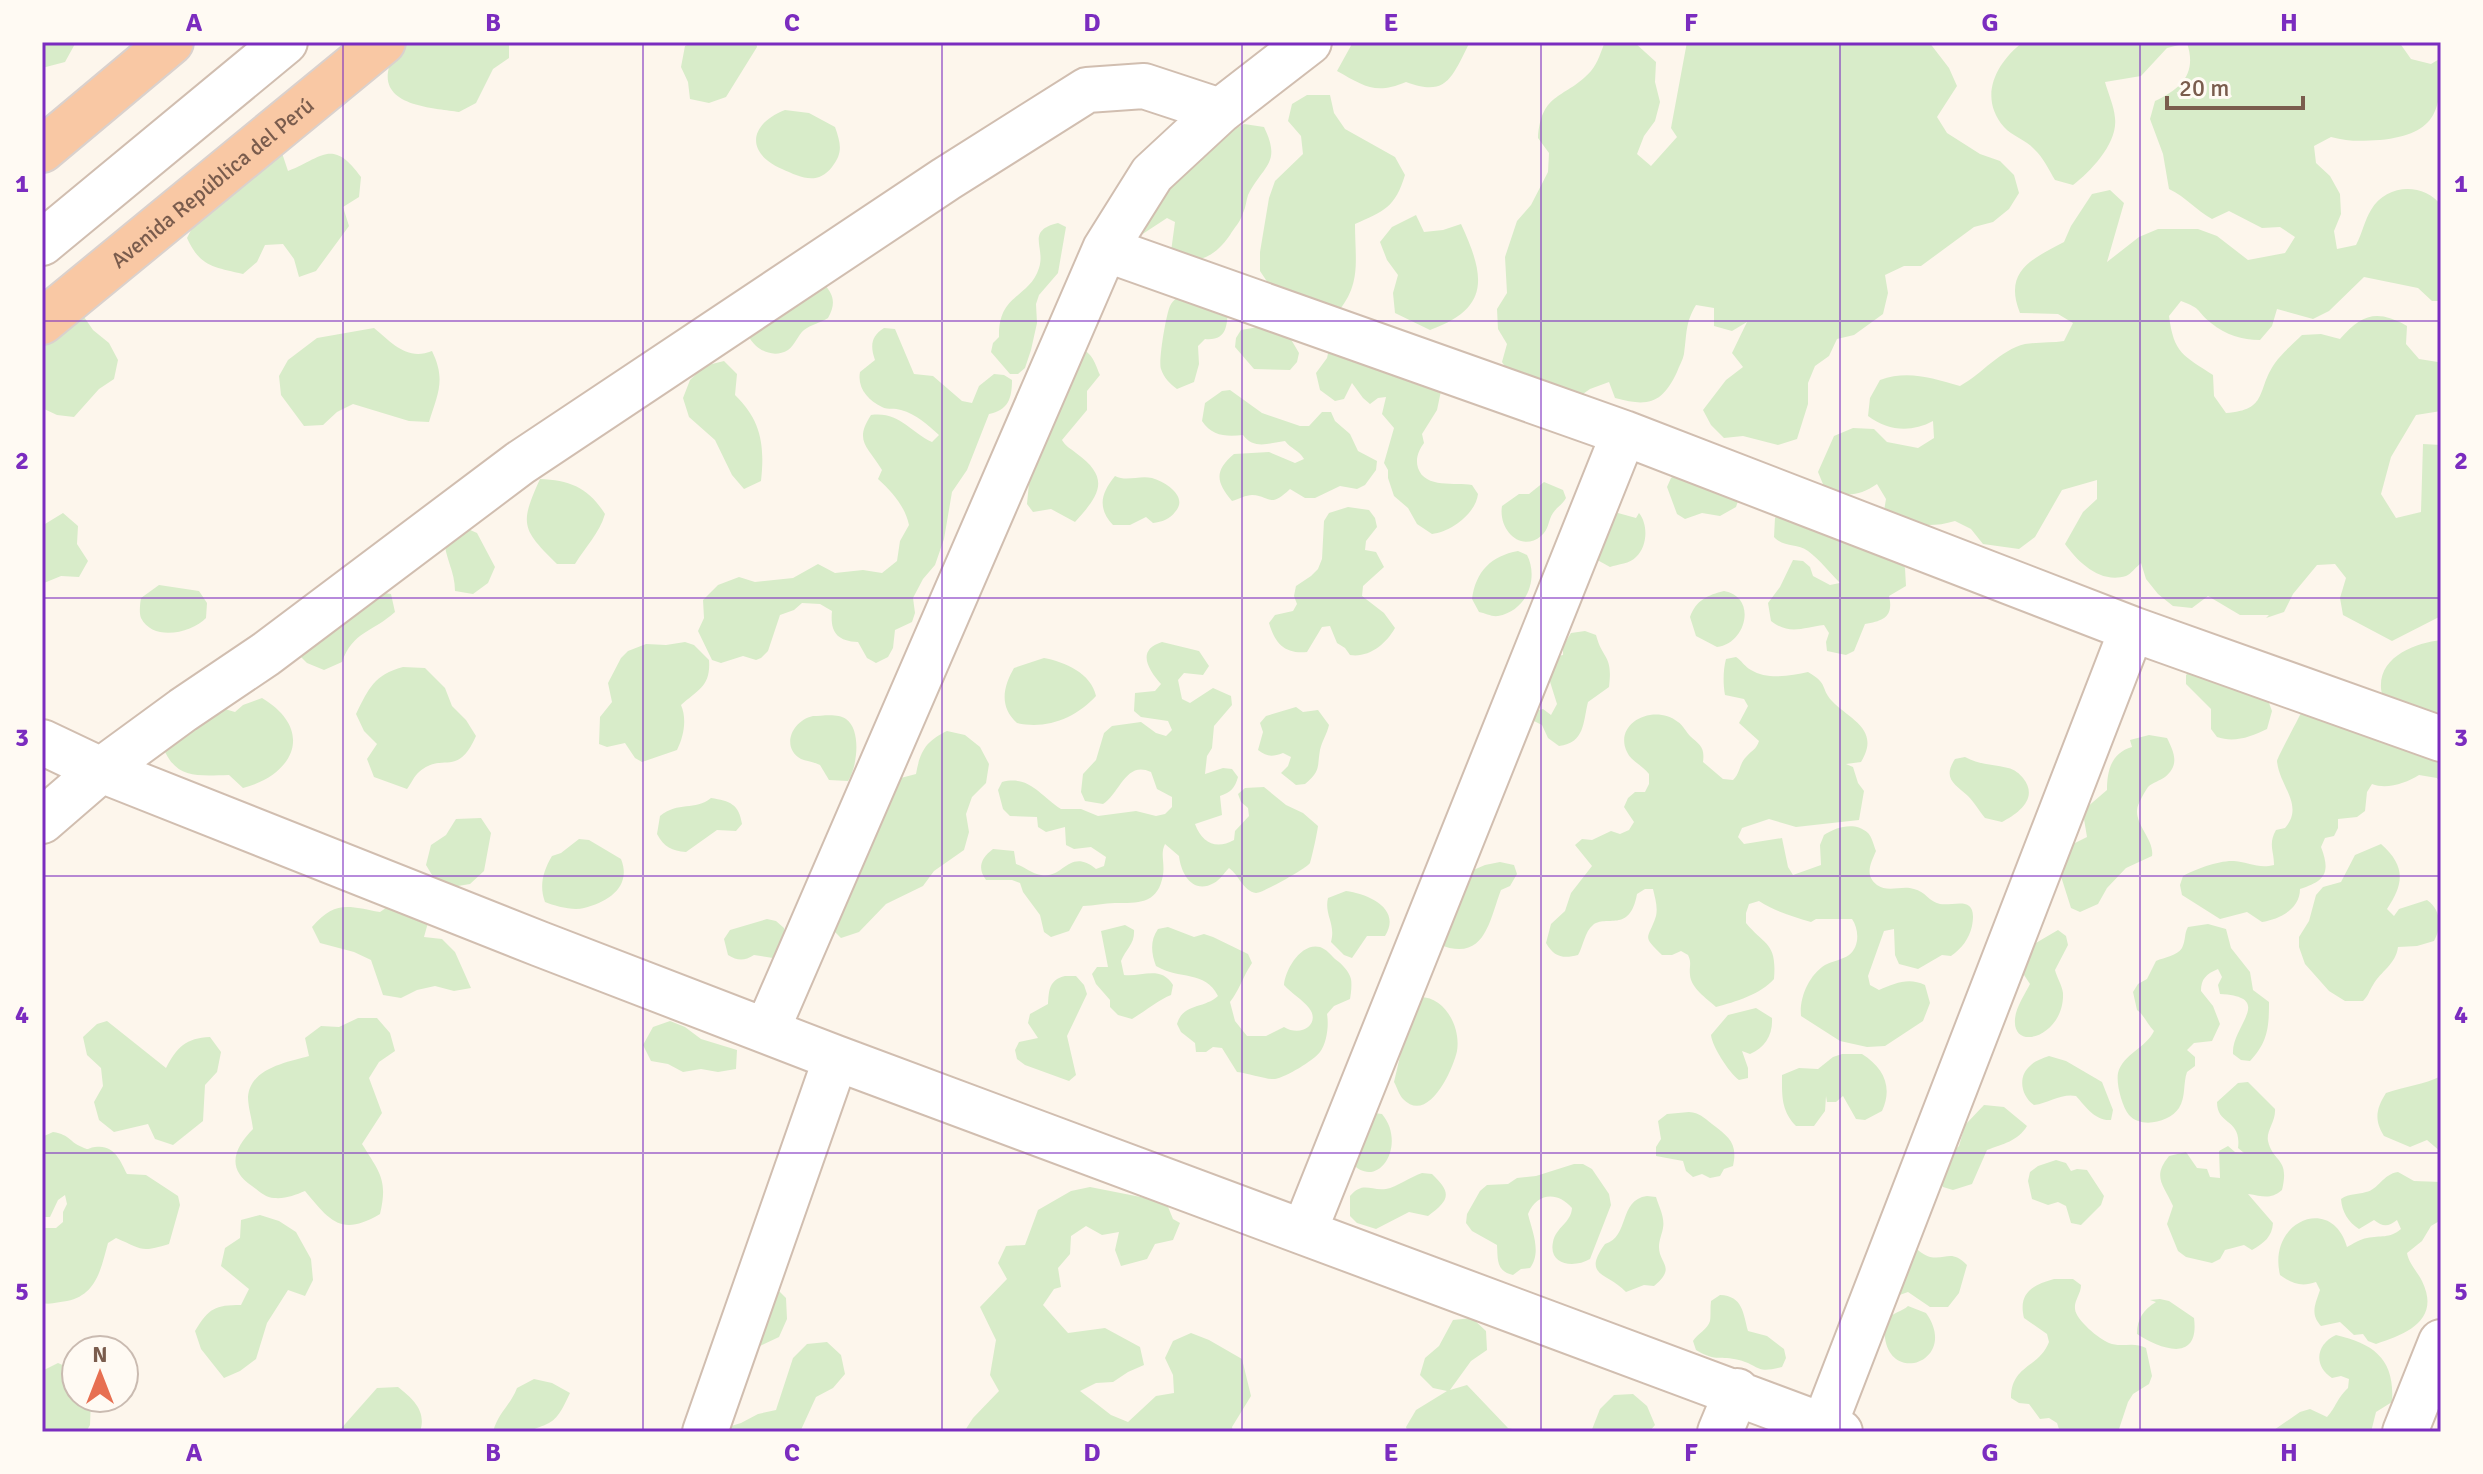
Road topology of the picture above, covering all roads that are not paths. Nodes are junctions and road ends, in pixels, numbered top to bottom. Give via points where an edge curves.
1 (171, 42) edge
2 (285, 42) edge
3 (383, 42) edge
4 (1309, 42) edge
5 (1220, 111) junction
6 (42, 150) edge
7 (42, 243) edge
8 (1105, 249) junction
9 (42, 322) edge
10 (1624, 433) junction
11 (2132, 629) junction
12 (2441, 739) edge
13 (42, 742) edge
14 (101, 770) junction
15 (42, 821) edge
16 (767, 1030) junction
17 (836, 1058) junction
18 (1304, 1232) junction
19 (2441, 1342) edge
20 (1737, 1391) junction
21 (1832, 1429) edge
22 (705, 1432) edge
23 (1720, 1432) edge
24 (2405, 1432) edge

1 - 6 highway
2 - 7 street
3 - 9 highway, Avenida República del Perú
4 - 5 street
5 - 8 street via 1152,174
5 - 14 street via 1144,86 1087,90 520,463
8 - 10 street
8 - 16 street
10 - 11 street
10 - 18 street
11 - 12 street
11 - 21 street
13 - 14 street
14 - 15 street
14 - 16 street
16 - 17 street
17 - 18 street
17 - 22 street
18 - 20 street
19 - 24 street
20 - 21 street
20 - 23 street

